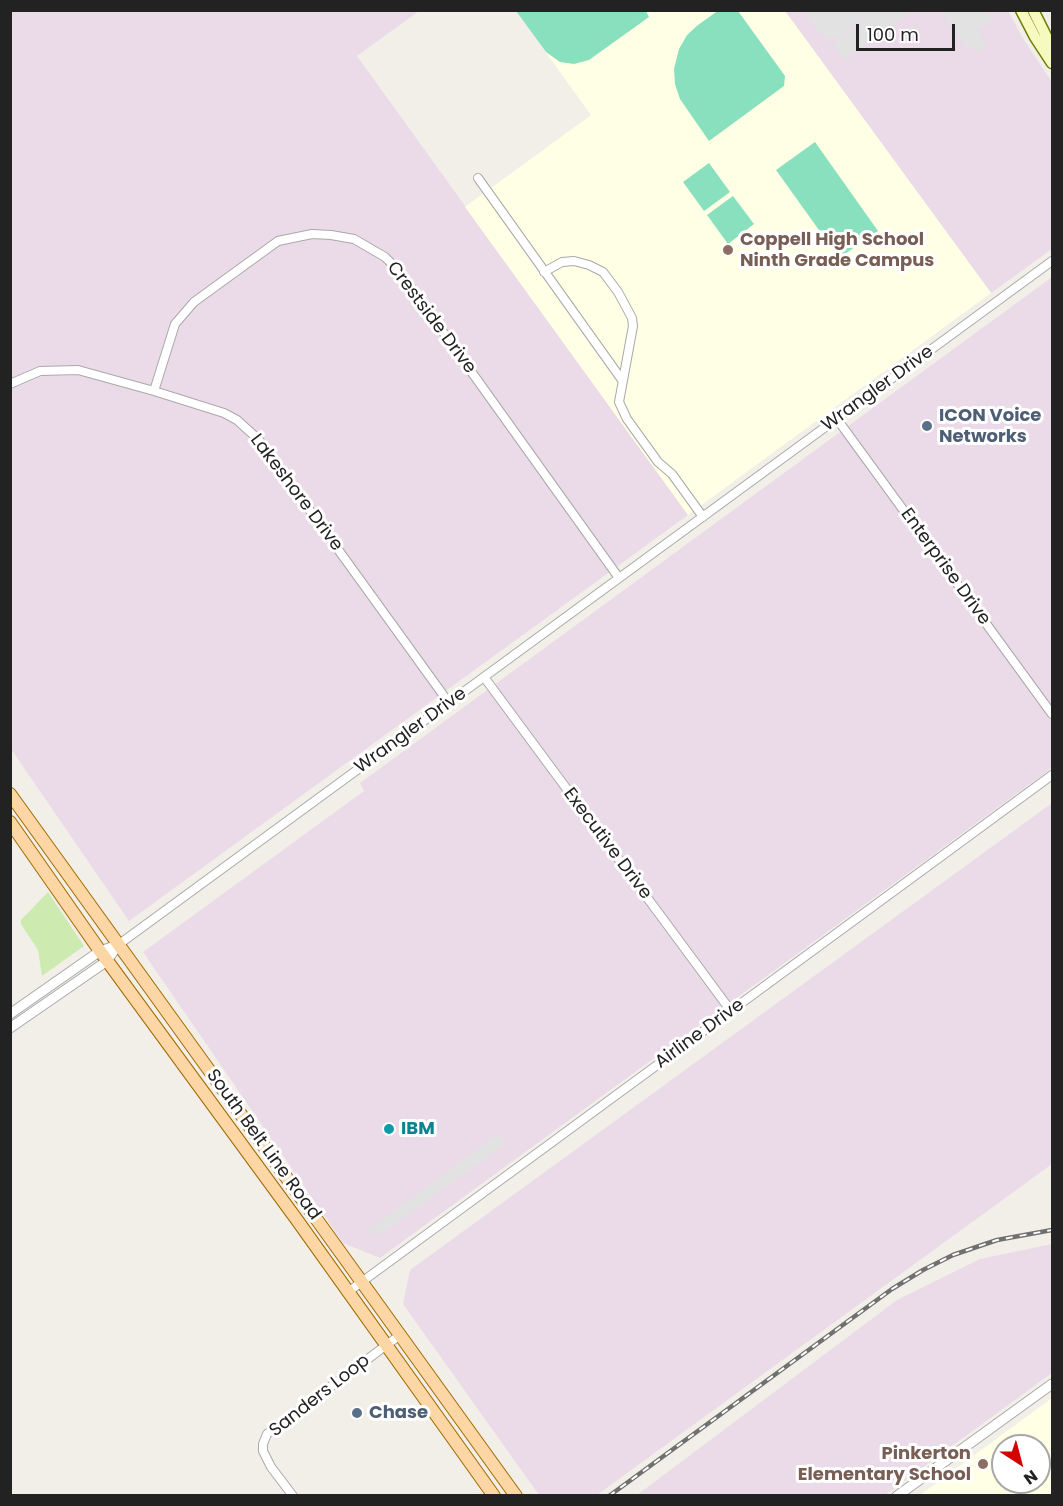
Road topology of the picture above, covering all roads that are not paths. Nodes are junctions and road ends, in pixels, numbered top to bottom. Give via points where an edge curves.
1 (1021, 10) edge
2 (1033, 10) edge
3 (1053, 48) edge
4 (1053, 63) edge
5 (477, 178) dead end
6 (1053, 261) edge
7 (544, 272) junction
8 (622, 380) junction
9 (10, 384) edge
10 (154, 391) junction
11 (837, 419) junction
12 (703, 517) junction
13 (619, 578) junction
14 (484, 677) junction
15 (449, 703) junction
16 (1053, 714) edge
17 (1053, 775) edge
18 (10, 794) edge
19 (10, 822) edge
20 (118, 945) junction
21 (104, 956) junction
22 (731, 1011) junction
23 (10, 1014) edge
24 (10, 1028) edge
25 (249, 1126) junction
26 (236, 1136) junction
27 (362, 1282) junction
28 (348, 1292) junction
29 (400, 1335) junction
30 (386, 1345) junction
31 (1053, 1384) edge
32 (293, 1496) edge
33 (494, 1496) edge
34 (516, 1496) edge
35 (897, 1496) edge

1 - 4 main road
2 - 3 main road
5 - 7 street
6 - 11 street, Wrangler Drive
7 - 8 street
7 - 8 street via 562,262 589,265 603,272 618,292 633,326
8 - 12 street via 619,402 627,419
9 - 10 street, Lakeshore Drive via 40,371 78,370
10 - 13 street, Crestside Drive via 176,324 194,302 278,241 312,234 354,239 385,257 400,272
10 - 15 street, Lakeshore Drive via 224,413 259,440
11 - 12 street, Wrangler Drive
11 - 16 street, Enterprise Drive
12 - 13 street, Wrangler Drive
13 - 14 street, Wrangler Drive
14 - 15 street, Wrangler Drive
14 - 22 street, Executive Drive
15 - 20 street, Wrangler Drive
17 - 22 street, Airline Drive
18 - 20 main road, South Belt Line Road
19 - 21 main road, South Belt Line Road
20 - 21 street
20 - 25 main road, South Belt Line Road
21 - 23 street
21 - 24 street
21 - 26 main road, South Belt Line Road
22 - 27 street, Airline Drive
25 - 26 main road
25 - 27 main road, South Belt Line Road
26 - 28 main road, South Belt Line Road
27 - 28 street, Airline Drive
27 - 29 main road, South Belt Line Road
28 - 30 main road, South Belt Line Road
29 - 30 street, Sanders Loop
29 - 34 main road, South Belt Line Road
30 - 32 street, Sanders Loop via 267,1434 263,1451
30 - 33 main road, South Belt Line Road
31 - 35 street

